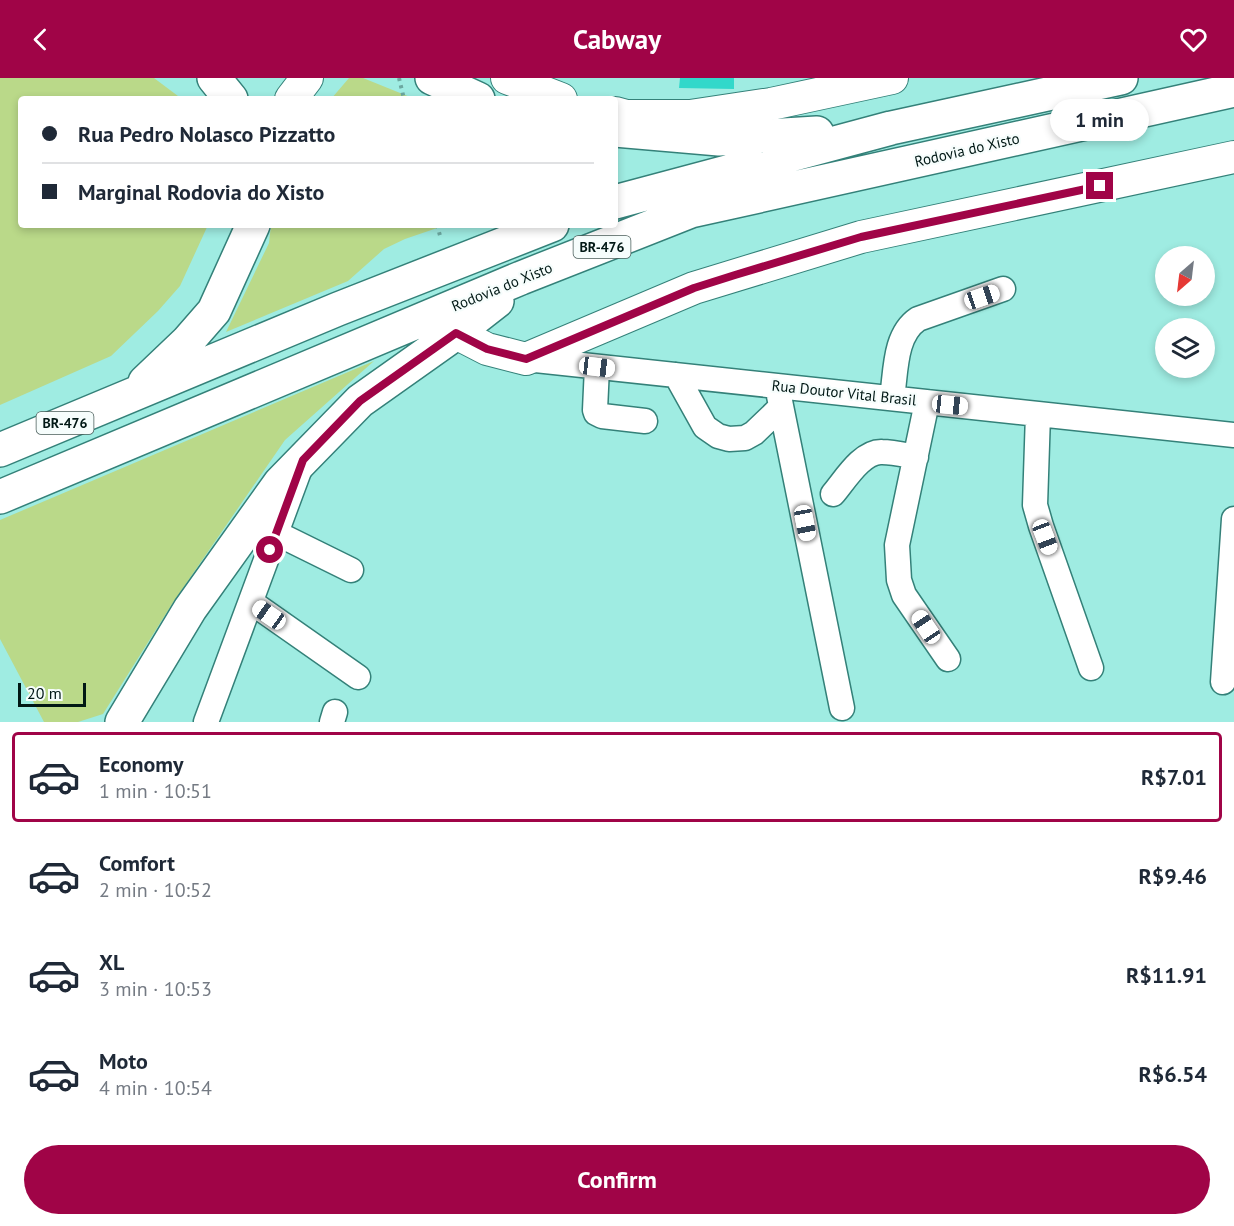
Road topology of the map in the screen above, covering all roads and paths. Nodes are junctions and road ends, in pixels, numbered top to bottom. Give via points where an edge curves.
1 (214, 78) edge
2 (307, 78) edge
3 (399, 78) edge
4 (432, 78) edge
5 (507, 78) edge
6 (892, 78) edge
7 (1121, 78) edge
8 (1234, 90) edge
9 (229, 96) edge
10 (293, 96) edge
11 (403, 96) edge
12 (471, 96) edge
13 (553, 96) edge
14 (618, 114) edge
15 (891, 128) junction
16 (618, 130) edge
17 (1234, 157) edge
18 (618, 201) edge
19 (252, 228) edge
20 (544, 228) edge
21 (521, 279) junction
22 (1003, 289) dead end
23 (456, 333) junction
24 (526, 359) junction
25 (597, 367) junction
26 (676, 375) junction
27 (129, 397) junction
28 (779, 397) junction
29 (892, 398) junction
30 (927, 402) junction
31 (1038, 414) junction
32 (645, 421) dead end
33 (1234, 435) edge
34 (0, 450) edge
35 (916, 457) junction
36 (303, 460) junction
37 (833, 494) dead end
38 (0, 497) edge
39 (1234, 519) edge
40 (276, 533) junction
41 (351, 570) dead end
42 (251, 602) junction
43 (948, 659) dead end
44 (1091, 668) dead end
45 (358, 677) dead end
46 (1223, 682) dead end
47 (842, 708) dead end
48 (122, 722) edge
49 (206, 722) edge

1 - 9 highway
2 - 10 main road
3 - 11 path
4 - 12 highway
5 - 13 main road
6 - 14 main road via 771,104 690,116
7 - 15 highway
8 - 21 highway, Rodovia do Xisto / BR-476 via 692,212
15 - 16 highway via 719,139
15 - 18 highway
17 - 24 main road via 861,237 694,288
19 - 27 highway via 214,311
20 - 27 highway, BR-476
21 - 23 highway
21 - 38 highway, Rodovia do Xisto / BR-476
22 - 29 street via 911,324 900,342
23 - 24 main road via 487,349
23 - 36 highway via 360,401
24 - 25 street, Rua Doutor Vital Brasil
25 - 26 street, Rua Doutor Vital Brasil
25 - 32 street via 596,413
26 - 28 street, Rua Doutor Vital Brasil
26 - 28 street via 705,427 729,439 754,433
27 - 34 highway, BR-476
28 - 29 street, Rua Doutor Vital Brasil
28 - 47 street
29 - 30 street, Rua Doutor Vital Brasil
30 - 31 street, Rua Doutor Vital Brasil
30 - 35 street
31 - 33 street, Rua Doutor Vital Brasil
31 - 44 street via 1035,505
35 - 37 street via 869,454
35 - 43 street via 897,546 899,580 904,595
36 - 40 street
36 - 48 highway via 280,483 190,609
39 - 46 street
40 - 41 street
40 - 42 street
42 - 45 street
42 - 49 street

